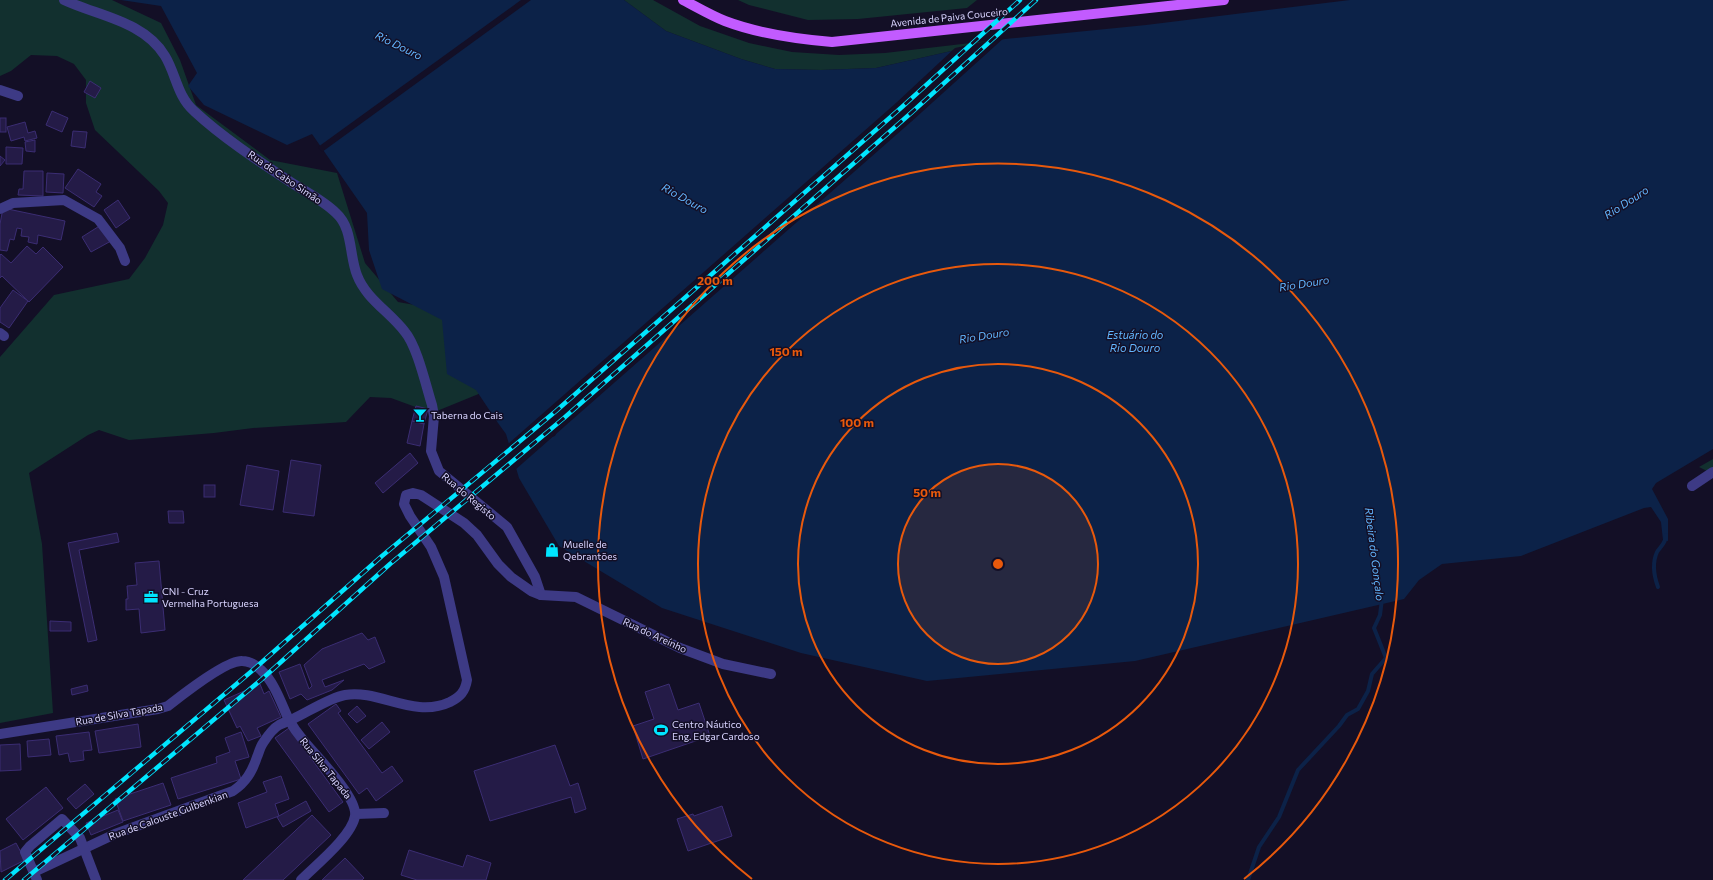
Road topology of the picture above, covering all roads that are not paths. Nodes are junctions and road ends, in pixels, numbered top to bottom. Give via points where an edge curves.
1 (64, 0) edge
2 (683, 0) edge
3 (1224, 0) edge
4 (0, 90) edge
5 (18, 96) dead end
6 (0, 209) edge
7 (125, 261) dead end
8 (434, 416) joint
9 (1713, 472) edge
10 (1692, 486) dead end
11 (541, 595) junction
12 (771, 674) dead end
13 (290, 721) junction
14 (0, 734) edge
15 (384, 812) dead end
16 (356, 814) junction
17 (83, 849) junction
18 (35, 876) edge
19 (96, 880) edge
20 (301, 880) edge

1 - 8 street, Rua de Cabo Simão via 145,34 166,57 182,97 192,110 264,164 339,215 346,227 355,271 361,284 410,340
2 - 3 main road, Avenida de Paiva Couceiro via 724,20 765,33 832,42
4 - 5 street
6 - 7 street via 13,203 64,200 98,219 120,248
8 - 11 street, Rua do Registo via 431,451 438,471 507,527 535,577
9 - 10 street
11 - 12 street, Rua do Areínho via 576,597 680,648 723,664
11 - 13 street, Rua de Calouste Gulbenkian via 511,577 464,523 421,495 406,494 404,504 432,547 444,577 467,680 465,690 458,698 448,703 426,707 407,706 357,694 344,695
13 - 14 street, Rua de Silva Tapada via 279,696 265,674 249,662 241,661 227,665 168,706
13 - 16 street, Rua Silva Tapada via 302,740 352,800
13 - 17 street, Rua de Calouste Gulbenkian via 279,725 270,733 262,745 250,776 233,791 115,834
15 - 16 street
16 - 20 street via 338,844
17 - 18 street, Rua de Calouste Gulbenkian
17 - 18 street, Rua de Calouste Gulbenkian via 80,838 62,819 25,852
17 - 19 street

